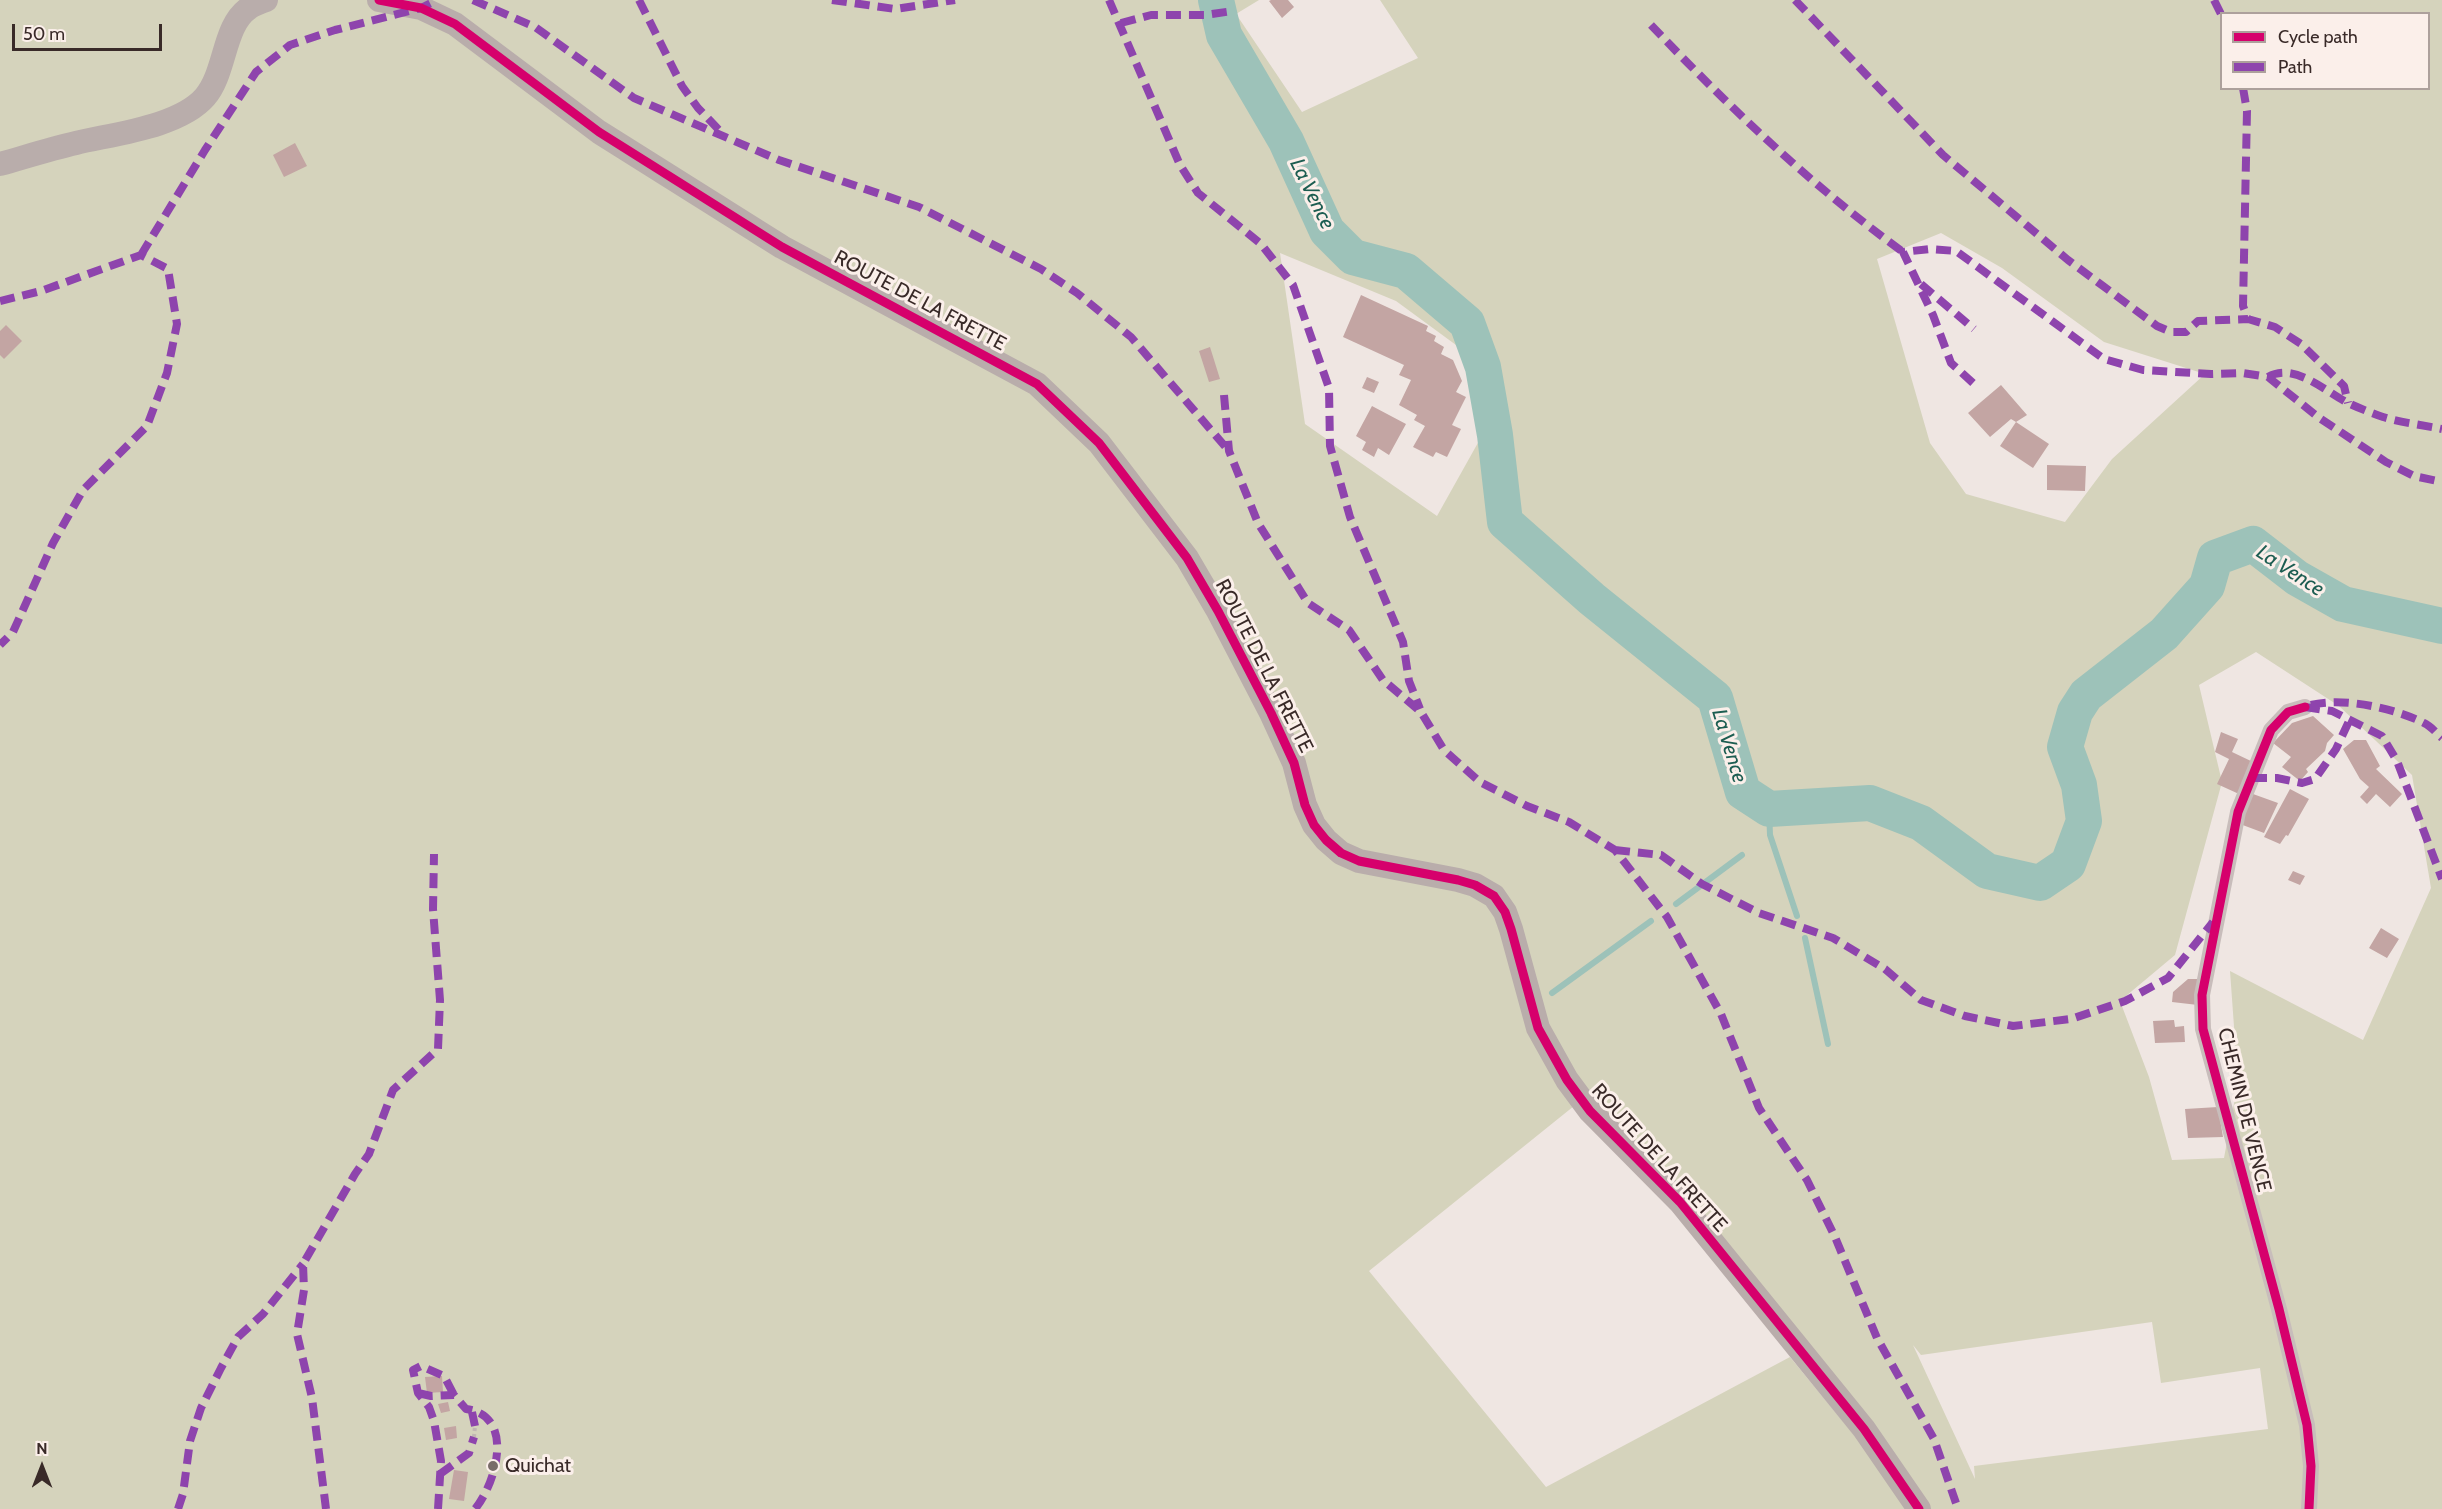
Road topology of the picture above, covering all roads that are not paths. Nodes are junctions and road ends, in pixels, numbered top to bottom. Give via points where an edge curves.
1 (266, 0) edge
2 (379, 0) edge
3 (0, 164) edge
4 (2305, 707) dead end
5 (1919, 1509) edge
6 (2309, 1509) edge

1 - 3 street via 240,16 217,78 204,98 188,111 162,122
2 - 5 street, ROUTE DE LA FRETTE via 421,9 455,24 599,132 782,247 1037,384 1099,443 1187,558 1218,611 1294,763 1314,825 1341,853 1359,861 1458,880 1494,896 1511,929 1538,1028 1567,1080 1590,1112 1680,1202 1863,1429
4 - 6 street, CHEMIN DE VENCE via 2288,712 2271,730 2238,812 2202,995 2203,1029 2307,1425 2311,1466

